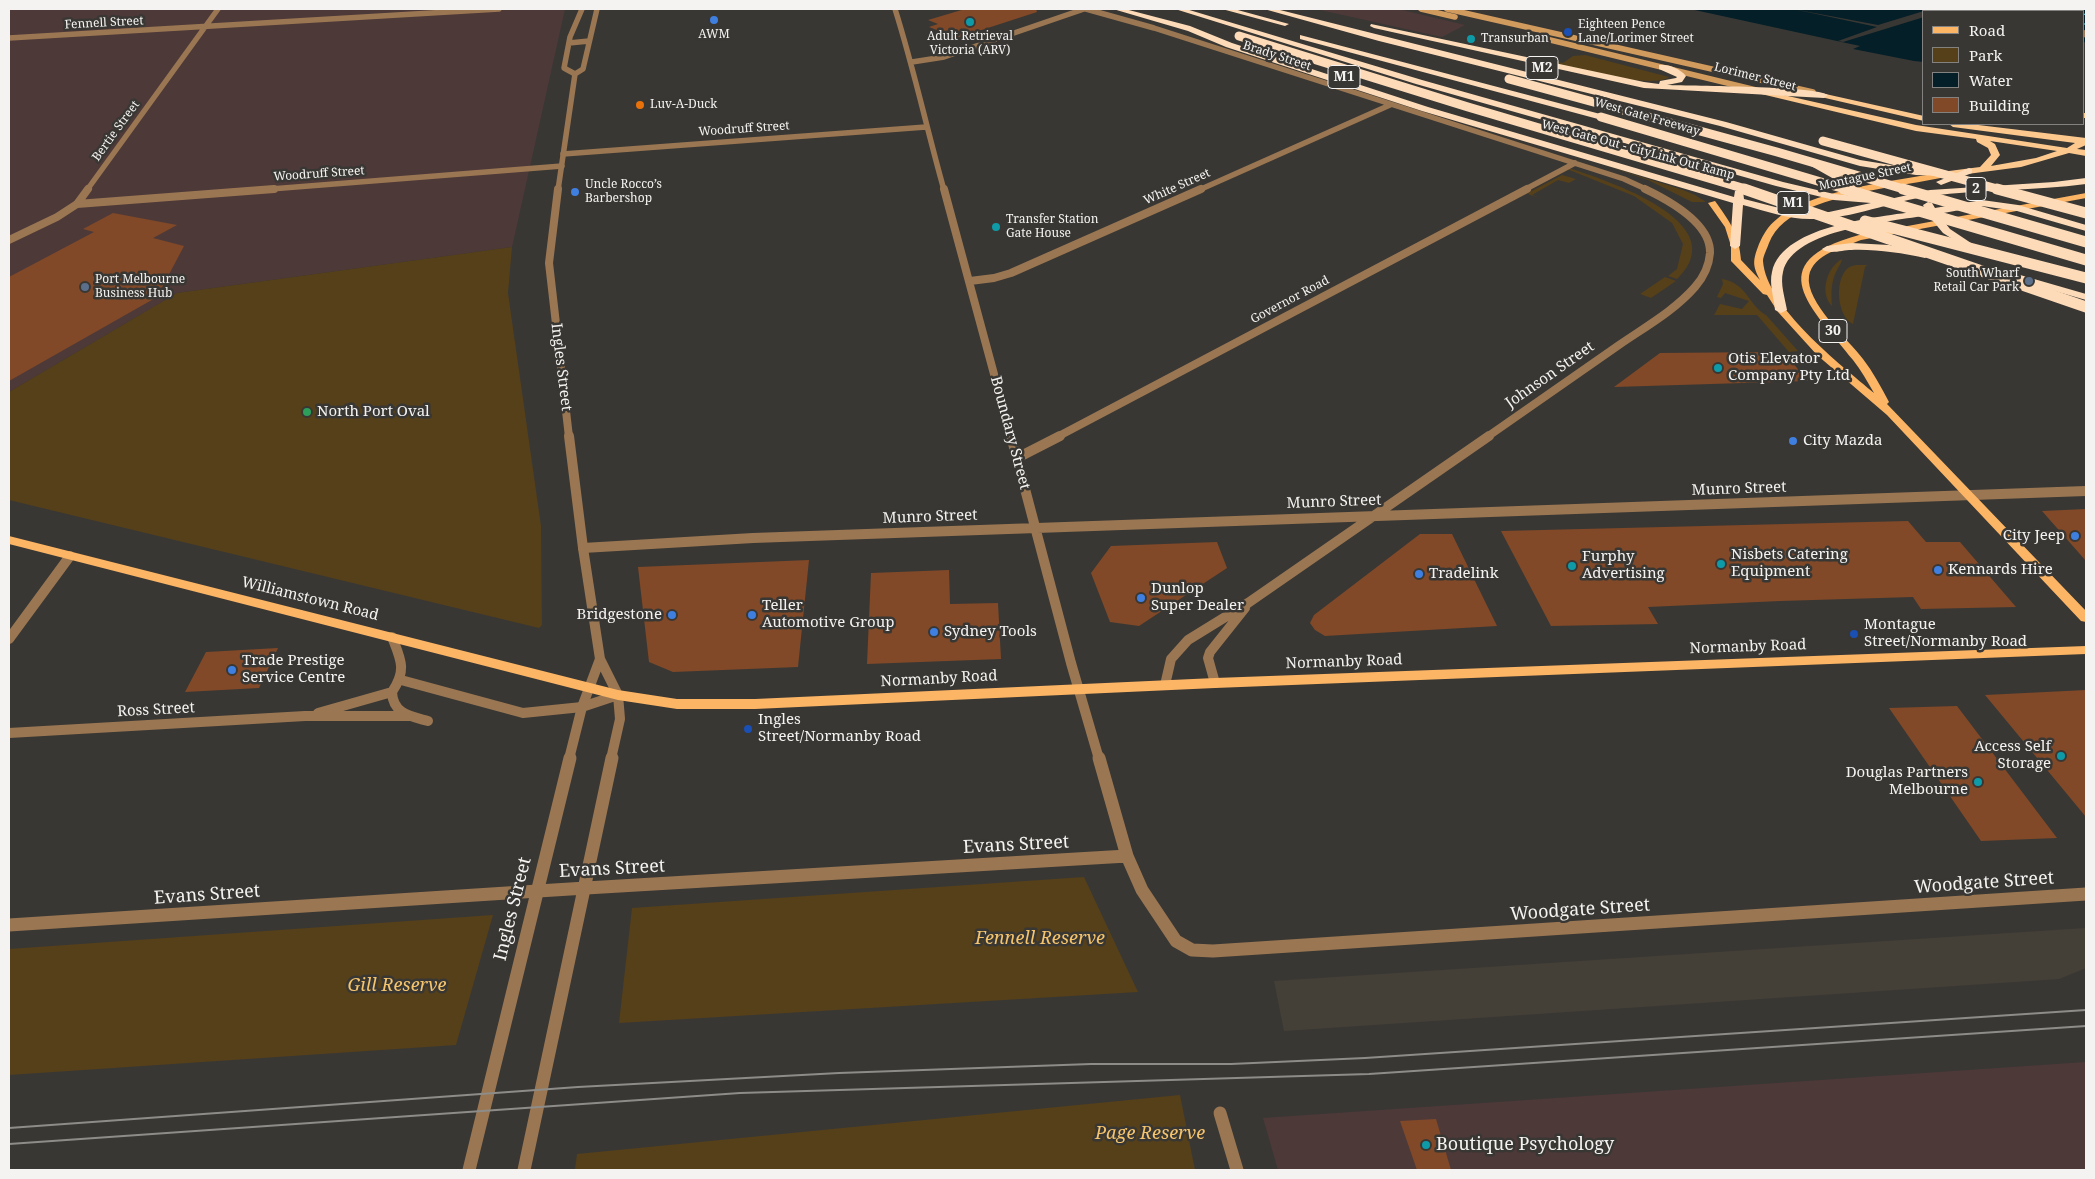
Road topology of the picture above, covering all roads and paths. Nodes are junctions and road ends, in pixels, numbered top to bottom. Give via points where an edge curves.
1 (218, 9) edge
2 (499, 9) edge
3 (582, 9) edge
4 (597, 9) edge
5 (895, 9) edge
6 (1085, 9) edge
7 (1117, 9) edge
8 (1148, 9) edge
9 (1179, 9) edge
10 (1198, 9) edge
11 (1226, 9) edge
12 (1248, 9) edge
13 (1268, 9) edge
14 (1278, 9) edge
15 (1297, 9) edge
16 (1421, 9) edge
17 (1446, 9) edge
18 (1326, 15) dead end
19 (1365, 24) dead end
20 (1374, 26) junction
21 (205, 27) junction
22 (1187, 28) junction
23 (9, 38) edge
24 (589, 41) junction
25 (568, 43) junction
26 (1390, 48) junction
27 (912, 62) junction
28 (1662, 67) junction
29 (575, 74) junction
30 (1629, 83) junction
31 (1757, 90) junction
32 (1824, 95) junction
33 (1862, 104) junction
34 (1390, 105) junction
35 (1709, 113) junction
36 (1922, 115) edge
37 (1694, 116) junction
38 (1922, 119) edge
39 (1960, 125) edge
40 (926, 127) junction
41 (1794, 134) dead end
42 (1958, 134) junction
43 (1814, 139) dead end
44 (2086, 142) edge
45 (2070, 151) junction
46 (2086, 152) edge
47 (564, 154) junction
48 (1688, 158) junction
49 (1574, 162) junction
50 (562, 166) junction
51 (1983, 169) junction
52 (1969, 171) junction
53 (1952, 173) junction
54 (2086, 180) edge
55 (1675, 183) junction
56 (1858, 190) junction
57 (1930, 192) junction
58 (2086, 195) edge
59 (1834, 196) junction
60 (1738, 201) junction
61 (1712, 203) joint
62 (1869, 203) junction
63 (78, 204) junction
64 (2018, 208) junction
65 (1930, 211) junction
66 (2086, 213) edge
67 (1791, 214) junction
68 (1876, 222) junction
69 (1938, 222) junction
70 (2086, 228) edge
71 (1859, 238) junction
72 (9, 240) edge
73 (2086, 242) edge
74 (1735, 246) junction
75 (1828, 249) junction
76 (2086, 260) edge
77 (2086, 278) edge
78 (970, 281) junction
79 (2056, 287) junction
80 (1774, 300) junction
81 (2085, 300) edge
82 (1781, 310) junction
83 (1891, 412) junction
84 (1017, 458) junction
85 (2086, 491) edge
86 (1970, 495) junction
87 (1375, 515) junction
88 (1035, 528) junction
89 (9, 540) edge
90 (584, 548) junction
91 (70, 556) junction
92 (1248, 603) junction
93 (2086, 618) edge
94 (392, 637) junction
95 (9, 639) edge
96 (2086, 650) edge
97 (600, 659) junction
98 (401, 680) junction
99 (1215, 683) junction
100 (1165, 685) junction
101 (588, 688) junction
102 (1079, 689) junction
103 (392, 692) junction
104 (603, 692) joint
105 (618, 695) junction
106 (582, 707) junction
107 (305, 716) junction
108 (410, 716) junction
109 (428, 721) dead end
110 (9, 733) edge
111 (1127, 856) junction
112 (586, 888) junction
113 (538, 891) junction
114 (2086, 894) edge
115 (9, 925) edge
116 (1220, 1113) dead end
117 (468, 1170) edge
118 (524, 1170) edge
119 (1237, 1170) edge

1 - 21 street, Bertie Street
2 - 21 street, Fennell Street
3 - 25 street
4 - 24 street, Ingles Street
5 - 27 street, Boundary Street
6 - 27 street via 944,57
6 - 34 street, Brady Street via 1154,28
7 - 22 highway, M1
8 - 81 highway, bridge via 1756,192
9 - 48 highway via 1419,82
10 - 76 highway, West Gate Freeway / M1, bridge via 1687,142
11 - 26 highway, M2
12 - 26 highway
13 - 37 highway
14 - 35 highway
15 - 18 highway
16 - 28 main road, Lorimer Street
17 - 32 main road, Lorimer Street
19 - 20 highway, M2
20 - 30 highway, M2
20 - 35 highway, M2
21 - 23 street, Fennell Street
21 - 63 street, Bertie Street
22 - 55 highway via 1229,45 1416,106
22 - 77 highway, West Gate Out - CityLink Out Ramp / M1, bridge via 1501,125 1676,174
24 - 25 street
24 - 29 street, Ingles Street via 584,69
25 - 29 street via 564,68
26 - 73 highway, West Gate Freeway / M2, bridge via 1768,150
27 - 40 street, Boundary Street
28 - 30 highway, M2 via 1679,73 1682,78 1664,83
28 - 31 main road, Lorimer Street
29 - 47 street, Ingles Street
30 - 31 highway, M2 via 1672,88
31 - 32 highway
31 - 42 highway, Lorimer Street via 1893,123
32 - 33 highway, Lorimer Street
33 - 36 highway
33 - 38 highway, Lorimer Street
34 - 49 street, Brady Street
34 - 78 street, White Street via 1011,273
35 - 41 highway
37 - 53 highway via 1871,166 1915,173
37 - 56 highway via 1760,139 1836,175
39 - 44 highway
40 - 47 street, Woodruff Street
40 - 78 street, Boundary Street
42 - 45 highway, Lorimer Street
42 - 51 highway via 1986,142 1994,149 1996,156
43 - 66 highway, bridge
44 - 45 highway, Montague Street / 30
45 - 46 highway, Lorimer Street
45 - 51 highway, Montague Street / 30 via 2032,164
47 - 50 street, Ingles Street
48 - 59 highway
48 - 60 highway via 1732,178 1738,187
49 - 84 street, Governor Road
49 - 87 street, Johnson Street via 1643,187 1682,209 1706,239 1710,251 1704,275 1697,286 1670,310
50 - 63 street, Woodruff Street
50 - 90 street, Ingles Street via 549,263
51 - 52 highway, Montague Street / 30
52 - 53 highway, Montague Street / 30
52 - 57 highway via 1946,179
53 - 56 main road, Montague Street / 30
54 - 57 highway, 2 via 2054,185
55 - 60 highway
55 - 61 highway via 1706,196
56 - 59 main road, Montague Street / 30
56 - 62 highway
57 - 62 highway, 2
57 - 65 highway
58 - 64 main road, Montague Street / 30
59 - 62 highway
59 - 67 main road, Montague Street / 30
60 - 67 highway
60 - 74 highway
61 - 74 main road via 1729,227
62 - 67 highway via 1819,216
62 - 68 highway
63 - 72 street, Bertie Street
64 - 65 highway via 1982,203
64 - 69 main road, Montague Street / 30
64 - 70 highway
65 - 68 highway
65 - 69 highway
67 - 80 main road, Montague Street / 30 via 1768,234 1758,259
68 - 71 highway via 1869,233
68 - 82 highway via 1824,232 1792,249 1776,274
69 - 71 main road, Montague Street / 30
69 - 79 highway via 1976,252
71 - 75 main road, Montague Street / 30
74 - 80 main road via 1736,261
75 - 79 highway via 1852,246 1900,250
75 - 83 main road, Montague Street / 30 via 1814,259 1806,274 1806,291 1810,301 1859,360
78 - 84 street, Boundary Street
79 - 81 highway
80 - 82 main road, Montague Street / 30
82 - 83 main road, Montague Street / 30 via 1821,353
83 - 86 main road, Montague Street / 30
84 - 88 street, Boundary Street
85 - 86 street, Munro Street
86 - 87 street, Munro Street
86 - 93 main road, Montague Street / 30
87 - 88 street, Munro Street
87 - 92 street, Johnson Street
88 - 90 street, Munro Street
88 - 102 street, Boundary Street
89 - 91 main road, Williamstown Road
90 - 97 street, Ingles Street
91 - 94 main road, Williamstown Road
91 - 95 street
92 - 99 street, Johnson Street via 1210,652 1208,658
92 - 100 street, Johnson Street via 1188,640 1171,659
94 - 98 street via 403,667
94 - 101 main road, Williamstown Road
96 - 99 main road, Normanby Road
97 - 101 street, Ingles Street
97 - 105 street, Ingles Street
98 - 103 street
98 - 106 street via 522,713
99 - 100 main road, Normanby Road
100 - 102 main road, Normanby Road
101 - 104 main road, Williamstown Road
101 - 106 street, Ingles Street
102 - 105 main road, Normanby Road via 707,704 655,702
102 - 111 street, Boundary Street
103 - 107 street, Ross Street
103 - 108 street, Ross Street via 395,708
104 - 105 main road, Normanby Road
105 - 106 street
105 - 112 street, Ingles Street via 620,719 617,740
106 - 113 street, Ingles Street
107 - 108 street, Ross Street
107 - 110 street, Ross Street
108 - 109 street, Ross Street
111 - 112 street, Evans Street
111 - 114 street, Woodgate Street via 1142,890 1176,941 1186,948 1205,951
112 - 113 street, Evans Street
112 - 118 street, Ingles Street
113 - 115 street, Evans Street
113 - 117 street, Ingles Street
116 - 119 street

